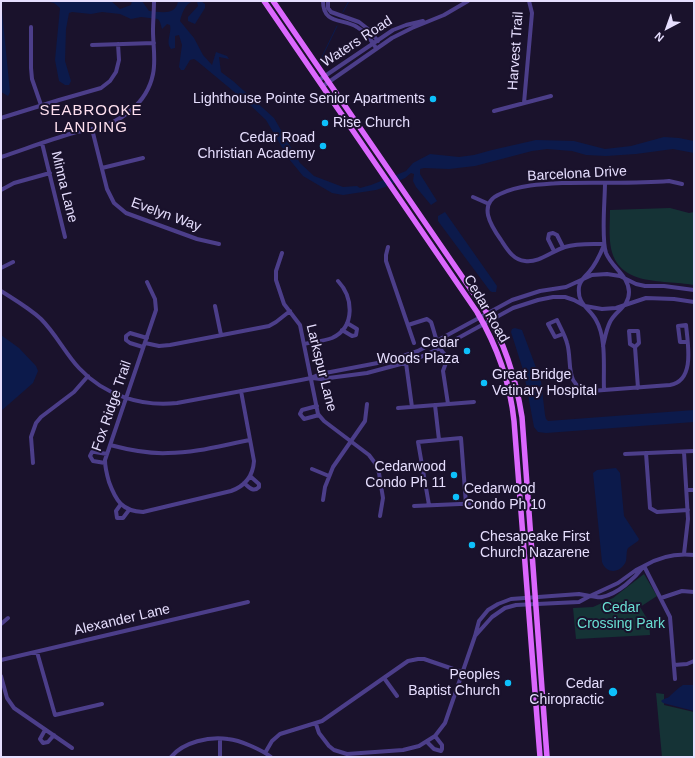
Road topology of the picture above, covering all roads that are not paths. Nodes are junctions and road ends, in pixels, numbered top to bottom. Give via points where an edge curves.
1 (154, 1) edge
2 (264, 1) edge
3 (273, 1) edge
4 (323, 1) edge
5 (328, 1) edge
6 (468, 1) edge
7 (529, 1) edge
8 (432, 20) junction
9 (31, 27) dead end
10 (377, 40) junction
11 (154, 43) junction
12 (372, 43) junction
13 (118, 44) junction
14 (92, 45) dead end
15 (381, 45) junction
16 (376, 48) junction
17 (324, 76) junction
18 (318, 80) junction
19 (329, 82) junction
20 (323, 86) junction
21 (551, 96) dead end
22 (524, 103) junction
23 (41, 106) junction
24 (494, 111) dead end
25 (1, 118) edge
26 (92, 129) junction
27 (42, 143) junction
28 (1, 156) edge
29 (143, 158) dead end
30 (102, 168) junction
31 (50, 174) junction
32 (605, 183) junction
33 (682, 184) dead end
34 (1, 190) edge
35 (473, 197) dead end
36 (489, 204) junction
37 (65, 237) dead end
38 (219, 244) dead end
39 (604, 244) junction
40 (563, 247) junction
41 (388, 248) dead end
42 (554, 251) junction
43 (282, 253) dead end
44 (13, 262) dead end
45 (1, 268) edge
46 (624, 278) junction
47 (582, 279) junction
48 (147, 282) dead end
49 (338, 282) dead end
50 (694, 290) edge
51 (1, 291) edge
52 (694, 302) edge
53 (627, 304) junction
54 (583, 305) junction
55 (215, 306) dead end
56 (290, 311) junction
57 (487, 314) junction
58 (480, 318) junction
59 (491, 320) junction
60 (347, 323) junction
61 (484, 324) junction
62 (408, 325) junction
63 (342, 330) junction
64 (563, 334) dead end
65 (221, 335) junction
66 (146, 338) junction
67 (687, 342) dead end
68 (414, 343) dead end
69 (304, 344) junction
70 (439, 344) junction
71 (144, 345) junction
72 (603, 346) junction
73 (635, 347) dead end
74 (406, 363) junction
75 (88, 376) junction
76 (311, 378) junction
77 (638, 388) junction
78 (604, 390) junction
79 (241, 391) junction
80 (126, 398) junction
81 (474, 402) dead end
82 (366, 404) dead end
83 (448, 404) junction
84 (435, 405) junction
85 (317, 406) junction
86 (412, 407) junction
87 (398, 408) dead end
88 (319, 415) junction
89 (250, 440) junction
90 (439, 440) junction
91 (351, 441) junction
92 (110, 445) junction
93 (694, 451) edge
94 (684, 452) junction
95 (646, 453) junction
96 (107, 454) junction
97 (625, 454) dead end
98 (33, 463) dead end
99 (105, 463) junction
100 (312, 469) dead end
101 (250, 476) junction
102 (329, 476) junction
103 (244, 483) junction
104 (687, 490) junction
105 (694, 490) edge
106 (323, 500) dead end
107 (483, 503) dead end
108 (121, 504) junction
109 (466, 504) junction
110 (428, 505) junction
111 (414, 506) dead end
112 (130, 510) junction
113 (688, 510) junction
114 (380, 516) dead end
115 (684, 554) junction
116 (694, 555) edge
117 (644, 566) junction
118 (694, 592) edge
119 (590, 596) junction
120 (536, 597) junction
121 (528, 598) junction
122 (661, 598) junction
123 (248, 602) dead end
124 (537, 604) junction
125 (528, 605) junction
126 (8, 618) dead end
127 (1, 624) edge
128 (475, 636) junction
129 (37, 652) junction
130 (1, 660) edge
131 (694, 661) edge
132 (674, 665) junction
133 (462, 672) junction
134 (1, 676) edge
135 (384, 678) junction
136 (675, 679) dead end
137 (397, 696) dead end
138 (102, 704) dead end
139 (316, 724) junction
140 (45, 730) junction
141 (54, 735) junction
142 (435, 736) junction
143 (220, 739) junction
144 (427, 742) junction
145 (72, 748) dead end
146 (265, 753) junction
147 (171, 757) edge
148 (220, 757) edge
149 (272, 757) edge
150 (540, 757) edge
151 (547, 757) edge

1 - 11 street
2 - 18 main road, Cedar Road
3 - 17 main road, Cedar Road
4 - 12 street via 325,12 330,18 356,26
5 - 10 street via 331,12 359,22
6 - 8 street, Waters Road
7 - 22 street, Harvest Trail via 532,13
8 - 10 street, Waters Road via 402,26
8 - 15 street, Waters Road
9 - 23 street via 32,79
10 - 12 street, Waters Road
10 - 15 street
11 - 13 street
11 - 26 street via 152,76 140,102 116,121
12 - 16 street
12 - 17 street, Waters Road
13 - 14 street
13 - 23 street via 118,67 106,85
15 - 16 street, Waters Road
16 - 19 street, Waters Road
17 - 18 street, Waters Road
17 - 19 main road, Cedar Road
18 - 20 main road, Cedar Road
19 - 20 street, Waters Road
19 - 57 main road, Cedar Road
20 - 58 main road, Cedar Road
21 - 22 street
22 - 24 street
23 - 25 street
26 - 27 street
26 - 30 street, Evelyn Way
27 - 28 street
27 - 31 street, Minna Lane
29 - 30 street
30 - 38 street, Evelyn Way via 110,197 119,208 132,216
31 - 34 street via 14,183
31 - 37 street, Minna Lane
32 - 33 street, Barcelona Drive via 669,181
32 - 36 street, Barcelona Drive via 528,186 501,193
32 - 39 street
35 - 36 street
36 - 42 street via 488,220 514,257 530,262
39 - 40 street
39 - 46 street via 611,264
39 - 47 street via 596,263
40 - 42 street
40 - 42 street via 557,235 549,234 548,239
41 - 62 street via 386,261
43 - 56 street, Larkspur Lane via 275,278 284,304
44 - 45 street
46 - 47 street via 601,274
46 - 50 street via 645,286
46 - 53 street via 629,286
47 - 54 street via 579,292
47 - 57 street via 566,287 521,296
48 - 66 street, Fox Ridge Trail via 155,299 156,310
49 - 60 street via 345,290 350,304
51 - 75 street via 26,306 40,319
52 - 53 street via 646,298
53 - 54 street via 602,309
53 - 72 street via 610,322
54 - 59 street via 570,298 553,297 522,305
54 - 72 street via 597,321
55 - 65 street
56 - 65 street via 269,326
56 - 69 street, Larkspur Lane via 300,325
57 - 58 street
57 - 59 main road, Cedar Road
58 - 61 main road, Cedar Road
58 - 70 street
59 - 61 street
59 - 120 main road, Cedar Road via 516,382 520,403
60 - 63 street
60 - 63 street via 357,329 356,335 352,336
61 - 70 street
61 - 121 main road, Cedar Road via 503,367 513,408
62 - 68 street
62 - 70 street via 424,319 429,320
63 - 69 street via 332,338
64 - 78 street via 568,345 570,372 575,383 587,390
65 - 71 street via 170,345
66 - 71 street, Fox Ridge Trail
66 - 71 street via 130,334 126,336 128,342
67 - 77 street via 689,369 684,379 674,385
69 - 76 street, Larkspur Lane
70 - 74 street
70 - 76 street via 376,364 320,374
70 - 83 street via 443,354 448,357 443,371
71 - 80 street, Fox Ridge Trail
72 - 78 street
73 - 77 street
74 - 76 street via 367,373
74 - 86 street
75 - 80 street
75 - 98 street via 74,392 36,423 31,437
76 - 79 street
76 - 85 street, Larkspur Lane
77 - 78 street
79 - 80 street via 170,404
79 - 89 street
80 - 92 street, Fox Ridge Trail
81 - 83 street
82 - 91 street via 365,421
83 - 84 street
84 - 86 street
84 - 90 street
85 - 88 street, Larkspur Lane
85 - 88 street via 302,410 300,414 304,419
86 - 87 street
88 - 91 street, Larkspur Lane
89 - 92 street via 169,454 139,452
89 - 101 street via 254,461
90 - 109 street via 461,438
90 - 110 street via 418,442
91 - 102 street
91 - 114 street, Larkspur Lane via 369,455 378,469 383,498
92 - 96 street, Fox Ridge Trail
93 - 94 street
94 - 95 street
94 - 104 street
95 - 97 street
95 - 113 street via 650,508 657,512
96 - 99 street, Fox Ridge Trail
96 - 99 street via 92,452 90,456 93,461
99 - 108 street, Fox Ridge Trail via 113,493
100 - 102 street
101 - 103 street
101 - 103 street via 259,487 252,490
102 - 106 street
103 - 112 street via 232,491 155,510
104 - 105 street
104 - 113 street
107 - 109 street
108 - 112 street, Fox Ridge Trail
108 - 112 street via 116,511 117,518 123,518
109 - 110 street
110 - 111 street
113 - 115 street
115 - 116 street
115 - 117 street via 672,555
117 - 119 street via 618,583
117 - 119 street via 615,592 601,598
117 - 122 street
118 - 122 street via 677,592
119 - 120 street via 578,594
119 - 124 street via 579,602
120 - 121 street
120 - 124 main road, Cedar Road
121 - 125 main road, Cedar Road
121 - 128 street via 504,601 488,610 479,621
122 - 132 street via 670,617
123 - 129 street, Alexander Lane
124 - 125 street
124 - 151 main road, Cedar Road
125 - 128 street via 516,605 500,611
125 - 150 main road, Cedar Road
126 - 127 street
128 - 133 street
129 - 130 street, Alexander Lane
129 - 138 street via 55,715
131 - 132 street
132 - 136 street
133 - 135 street via 418,659 408,661
133 - 142 street via 446,720
134 - 140 street via 10,703
135 - 137 street
135 - 139 street
139 - 144 street via 329,746 340,753 403,750
139 - 146 street via 280,734
140 - 141 street
140 - 141 street via 40,739 43,743 48,742
141 - 145 street
142 - 144 street
142 - 144 street via 442,745 440,751
143 - 146 street via 233,740
143 - 147 street via 192,743
143 - 148 street
146 - 149 street

